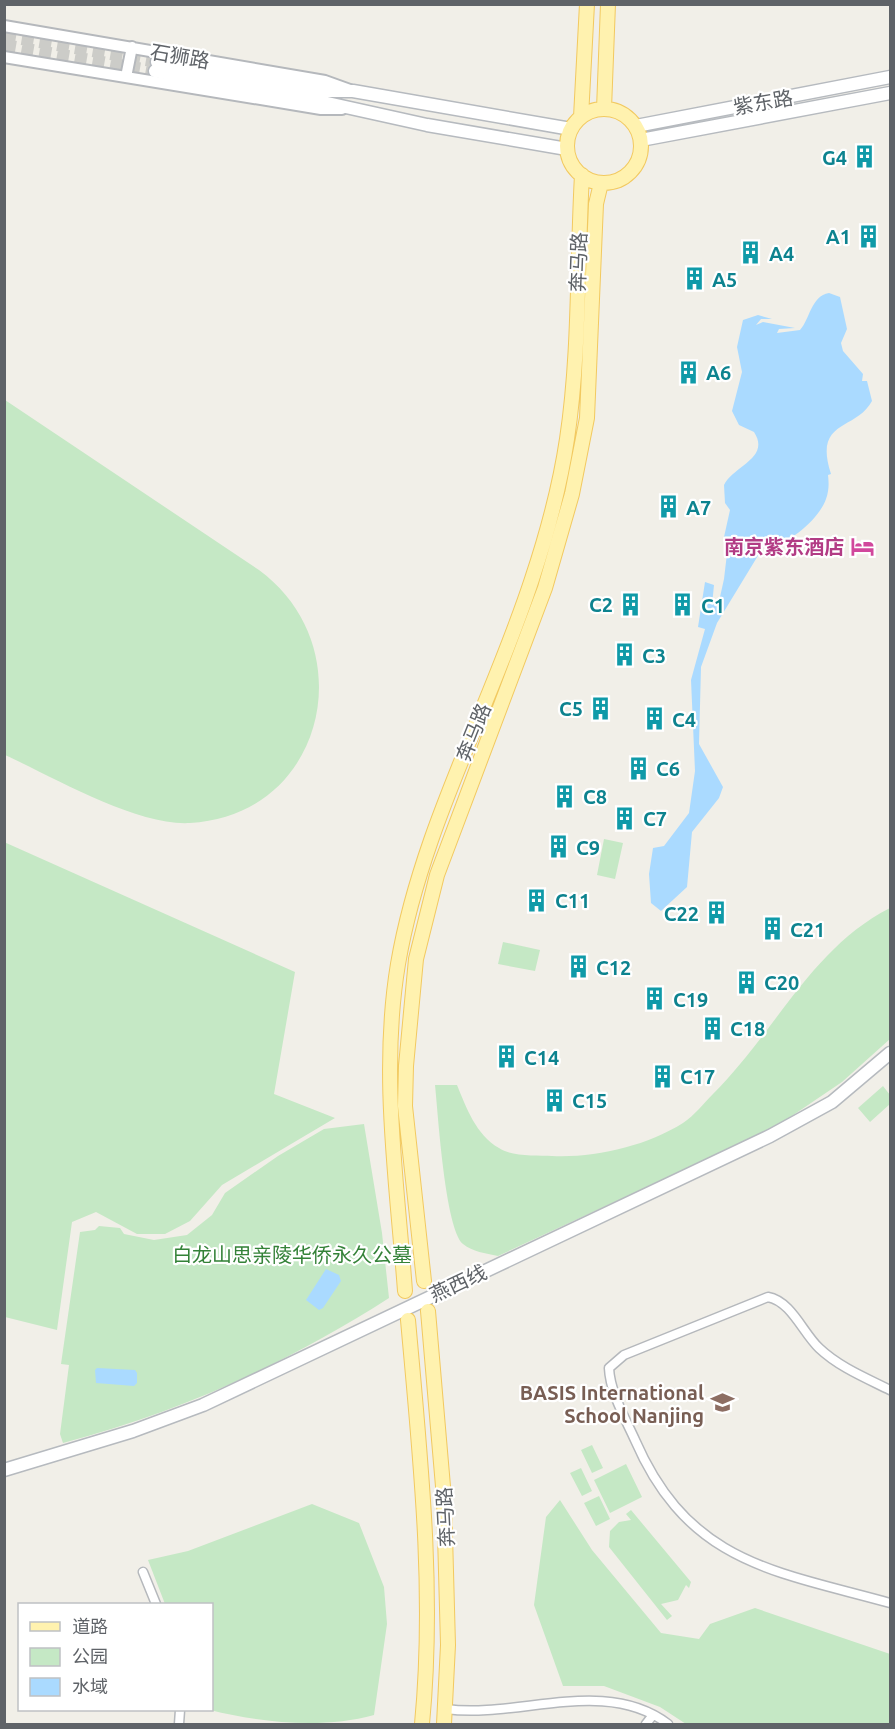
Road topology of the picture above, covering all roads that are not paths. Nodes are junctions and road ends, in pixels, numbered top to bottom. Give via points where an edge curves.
1 (587, 4) edge
2 (608, 4) edge
3 (4, 26) edge
4 (132, 47) junction
5 (4, 57) edge
6 (126, 77) junction
7 (891, 77) edge
8 (353, 91) junction
9 (891, 93) edge
10 (345, 109) junction
11 (603, 109) junction
12 (581, 117) junction
13 (636, 126) junction
14 (571, 129) junction
15 (641, 140) junction
16 (567, 149) junction
17 (582, 175) junction
18 (601, 183) junction
19 (891, 1053) edge
20 (424, 1281) dead end
21 (405, 1291) dead end
22 (428, 1311) dead end
23 (408, 1320) dead end
24 (891, 1390) edge
25 (4, 1470) edge
26 (143, 1572) dead end
27 (155, 1603) edge
28 (891, 1603) edge
29 (446, 1709) junction
30 (653, 1715) junction
31 (422, 1725) edge
32 (444, 1725) edge
33 (646, 1725) edge
34 (668, 1725) edge

1 - 12 main road
2 - 11 main road
3 - 4 street, 石狮路
4 - 6 street
4 - 8 street, 石狮路 via 325,81
5 - 6 street, 石狮路
6 - 10 street, 石狮路 via 321,110
7 - 13 main road, 紫东路
8 - 10 main road, 石狮路 via 325,91 156,66
8 - 14 main road, 石狮路
9 - 15 main road, 紫东路
10 - 16 main road, 石狮路
11 - 12 main road
11 - 13 main road via 617,111
12 - 14 main road
13 - 15 main road
14 - 16 main road
15 - 18 main road via 638,159 627,175
16 - 17 main road
17 - 18 main road
17 - 21 main road, 奔马路 via 570,416 558,484 531,580 420,874 398,964 388,1062
18 - 20 main road, 奔马路 via 596,204 587,418 572,494 545,588 437,874 416,959 405,1106
19 - 25 main road, 燕西线 via 832,1102 770,1136 235,1390 141,1428
22 - 29 main road, 奔马路 via 444,1498
23 - 31 main road, 奔马路 via 425,1514 427,1677
24 - 28 street via 837,1363 804,1333 785,1304 768,1297 624,1355 609,1368 627,1423 650,1471 696,1530 720,1548 775,1572
26 - 27 street
29 - 30 street via 469,1712 590,1702 620,1703
29 - 32 main road, 奔马路
30 - 33 street
30 - 34 street

